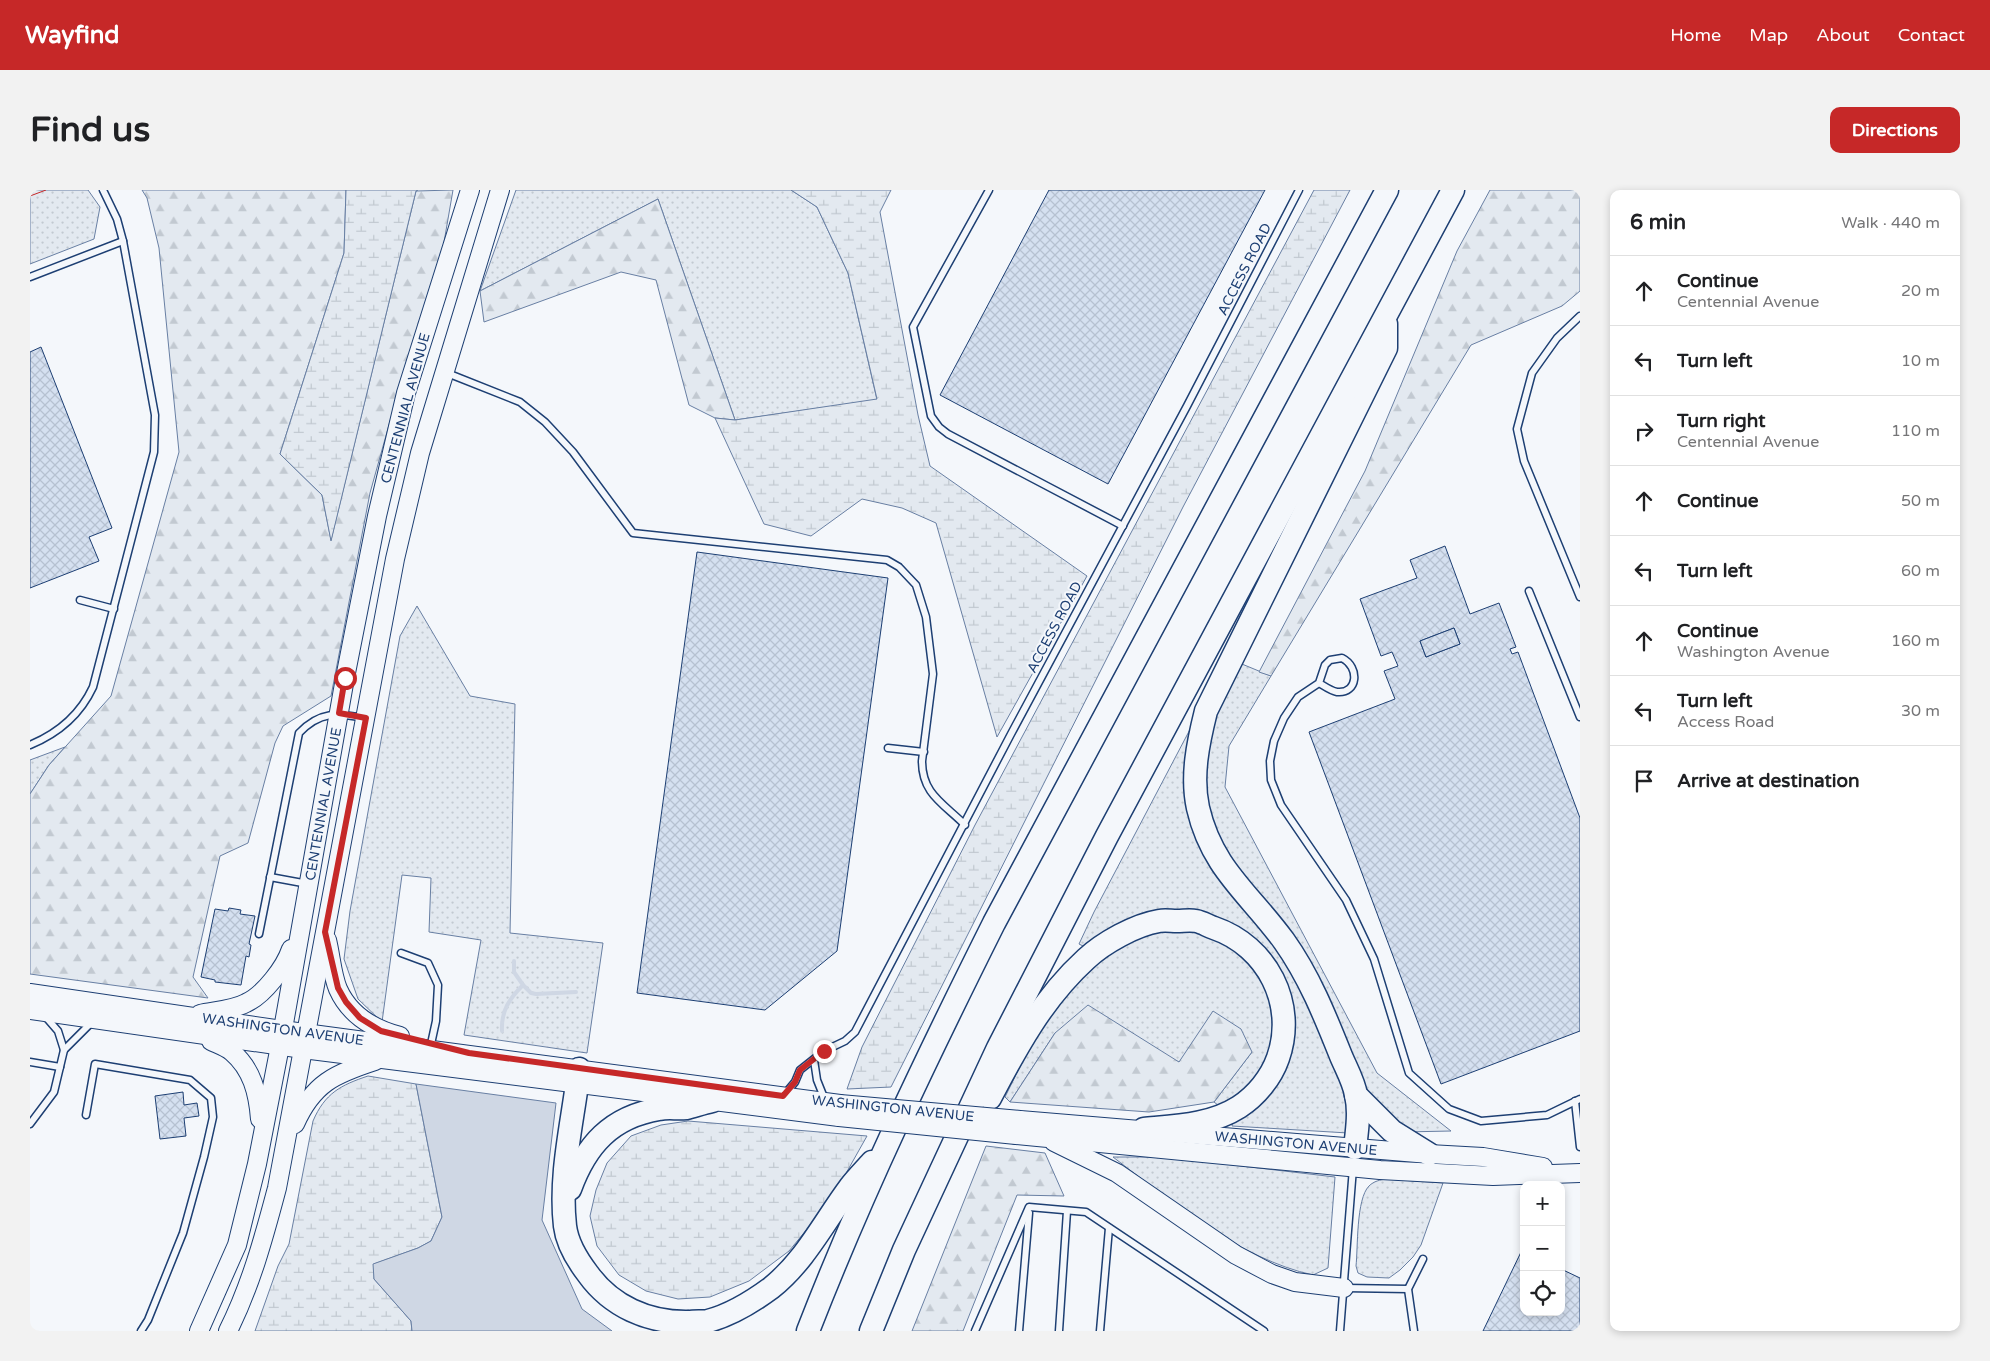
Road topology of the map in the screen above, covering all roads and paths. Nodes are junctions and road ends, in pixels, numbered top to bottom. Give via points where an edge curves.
1 (103, 190) edge
2 (470, 190) edge
3 (500, 190) edge
4 (989, 190) edge
5 (1299, 190) edge
6 (1387, 190) edge
7 (1453, 190) edge
8 (123, 241) junction
9 (30, 277) edge
10 (1386, 315) junction
11 (1580, 316) edge
12 (444, 372) junction
13 (1123, 526) junction
14 (1529, 591) dead end
15 (1580, 597) edge
16 (80, 600) dead end
17 (114, 608) junction
18 (1319, 682) junction
19 (339, 713) junction
20 (1580, 717) edge
21 (366, 718) junction
22 (30, 745) edge
23 (888, 748) dead end
24 (924, 752) junction
25 (965, 825) junction
26 (270, 877) junction
27 (308, 884) junction
28 (304, 911) junction
29 (325, 932) junction
30 (259, 934) dead end
31 (400, 953) dead end
32 (30, 993) edge
33 (35, 1011) edge
34 (188, 1016) junction
35 (95, 1019) junction
36 (197, 1034) junction
37 (281, 1038) junction
38 (304, 1041) junction
39 (431, 1044) junction
40 (64, 1050) junction
41 (469, 1053) junction
42 (382, 1059) junction
43 (814, 1060) junction
44 (30, 1062) edge
45 (60, 1067) junction
46 (578, 1077) junction
47 (1356, 1095) junction
48 (783, 1096) junction
49 (1578, 1100) edge
50 (712, 1101) junction
51 (835, 1108) junction
52 (86, 1115) dead end
53 (30, 1124) edge
54 (1018, 1128) junction
55 (1144, 1129) junction
56 (1042, 1137) junction
57 (953, 1141) junction
58 (261, 1143) junction
59 (285, 1144) junction
60 (886, 1145) junction
61 (1580, 1147) edge
62 (1429, 1154) junction
63 (1354, 1157) junction
64 (1580, 1173) edge
65 (565, 1201) junction
66 (1029, 1207) junction
67 (1067, 1211) junction
68 (1109, 1228) junction
69 (1423, 1259) dead end
70 (1344, 1288) junction
71 (1408, 1289) junction
72 (140, 1331) edge
73 (199, 1331) edge
74 (228, 1331) edge
75 (808, 1331) edge
76 (871, 1331) edge
77 (975, 1331) edge
78 (1019, 1331) edge
79 (1059, 1331) edge
80 (1100, 1331) edge
81 (1264, 1331) edge
82 (1340, 1331) edge
83 (1414, 1331) edge

1 - 8 lane
2 - 19 main road, CENTENNIAL AVENUE via 406,393 377,516
3 - 12 main road, CENTENNIAL AVENUE
4 - 13 lane via 913,327 931,416 948,434
5 - 13 lane, ACCESS ROAD
6 - 60 highway via 994,923
7 - 10 highway
8 - 9 lane
8 - 17 lane via 155,415 156,439
10 - 47 highway via 1386,348 1206,711 1195,777 1198,808 1220,864 1302,968
10 - 57 highway via 1103,845
11 - 15 lane via 1557,338 1532,373 1517,429 1524,461
12 - 21 main road, CENTENNIAL AVENUE via 420,453 400,540
12 - 24 lane via 520,402 545,422 573,452 633,533 887,560 899,567 916,585 926,617 933,666
13 - 25 lane, ACCESS ROAD
14 - 20 lane
16 - 17 lane
17 - 22 lane via 89,697 63,728
18 - 18 lane via 1330,660 1342,658 1355,672 1354,682 1342,691 1336,692
18 - 49 lane via 1298,697 1284,718 1274,741 1271,780 1281,805 1346,900 1374,960 1410,1073 1449,1109 1481,1121 1547,1115
19 - 21 lane
19 - 26 lane via 318,718 299,732
19 - 27 main road, CENTENNIAL AVENUE
21 - 29 main road, CENTENNIAL AVENUE
23 - 24 lane
24 - 25 lane via 926,786
25 - 43 lane, ACCESS ROAD via 855,1032
26 - 27 lane
26 - 30 lane
27 - 28 main road, CENTENNIAL AVENUE
28 - 34 main road via 285,964 268,985 247,1003
28 - 37 main road, CENTENNIAL AVENUE
29 - 38 main road, CENTENNIAL AVENUE
29 - 39 main road via 338,988 360,1018 381,1031
31 - 39 lane via 428,963 438,985
32 - 34 main road, WASHINGTON AVENUE
33 - 35 main road, WASHINGTON AVENUE
33 - 40 lane via 58,1031
34 - 37 main road, WASHINGTON AVENUE
35 - 36 main road, WASHINGTON AVENUE
35 - 40 lane
36 - 37 main road, WASHINGTON AVENUE
36 - 58 main road via 232,1051 252,1076 259,1099
37 - 38 main road, WASHINGTON AVENUE
37 - 58 main road, CENTENNIAL AVENUE
38 - 41 main road, WASHINGTON AVENUE
38 - 42 main road, WASHINGTON AVENUE
38 - 59 main road, CENTENNIAL AVENUE
39 - 41 main road
40 - 45 lane
41 - 46 main road, WASHINGTON AVENUE
42 - 46 main road, WASHINGTON AVENUE
42 - 59 main road via 344,1071 320,1086 302,1107
43 - 48 lane, ACCESS ROAD via 800,1070
43 - 51 lane via 817,1080
44 - 45 lane
45 - 53 lane via 54,1092
46 - 48 main road, WASHINGTON AVENUE
46 - 50 main road, WASHINGTON AVENUE
46 - 65 highway via 565,1173
47 - 62 highway via 1392,1131
47 - 63 highway via 1358,1118
48 - 51 main road, WASHINGTON AVENUE
49 - 61 lane
50 - 51 main road, WASHINGTON AVENUE
50 - 65 highway via 685,1108 660,1108 621,1120 607,1130 585,1156
51 - 54 main road, WASHINGTON AVENUE, bridge
52 - 72 lane via 95,1064 190,1080 211,1098 213,1117 184,1233 148,1320
54 - 55 main road, WASHINGTON AVENUE
54 - 56 main road, WASHINGTON AVENUE
55 - 57 highway via 1211,1120 1239,1107 1268,1078 1281,1050 1283,1008 1268,968 1244,943 1196,921 1160,921 1138,927 1087,958 1055,990 1020,1042 989,1100
55 - 63 main road, WASHINGTON AVENUE
56 - 63 main road, WASHINGTON AVENUE
56 - 70 main road via 1117,1173 1236,1255 1272,1274 1295,1282
57 - 76 highway
58 - 73 main road, CENTENNIAL AVENUE via 236,1245
59 - 74 main road, CENTENNIAL AVENUE via 259,1256
60 - 65 highway via 850,1187 790,1270 750,1303 706,1321 660,1320 634,1312 612,1300 594,1283 574,1251 565,1228
60 - 75 highway
62 - 63 main road, WASHINGTON AVENUE
62 - 64 main road, WASHINGTON AVENUE via 1483,1157
63 - 64 main road, WASHINGTON AVENUE via 1493,1176
63 - 70 lane
66 - 67 lane
66 - 77 lane
66 - 78 lane
67 - 68 lane via 1086,1212
67 - 79 lane
68 - 80 lane
68 - 81 lane
69 - 71 lane
70 - 71 lane
70 - 82 lane
71 - 83 lane

